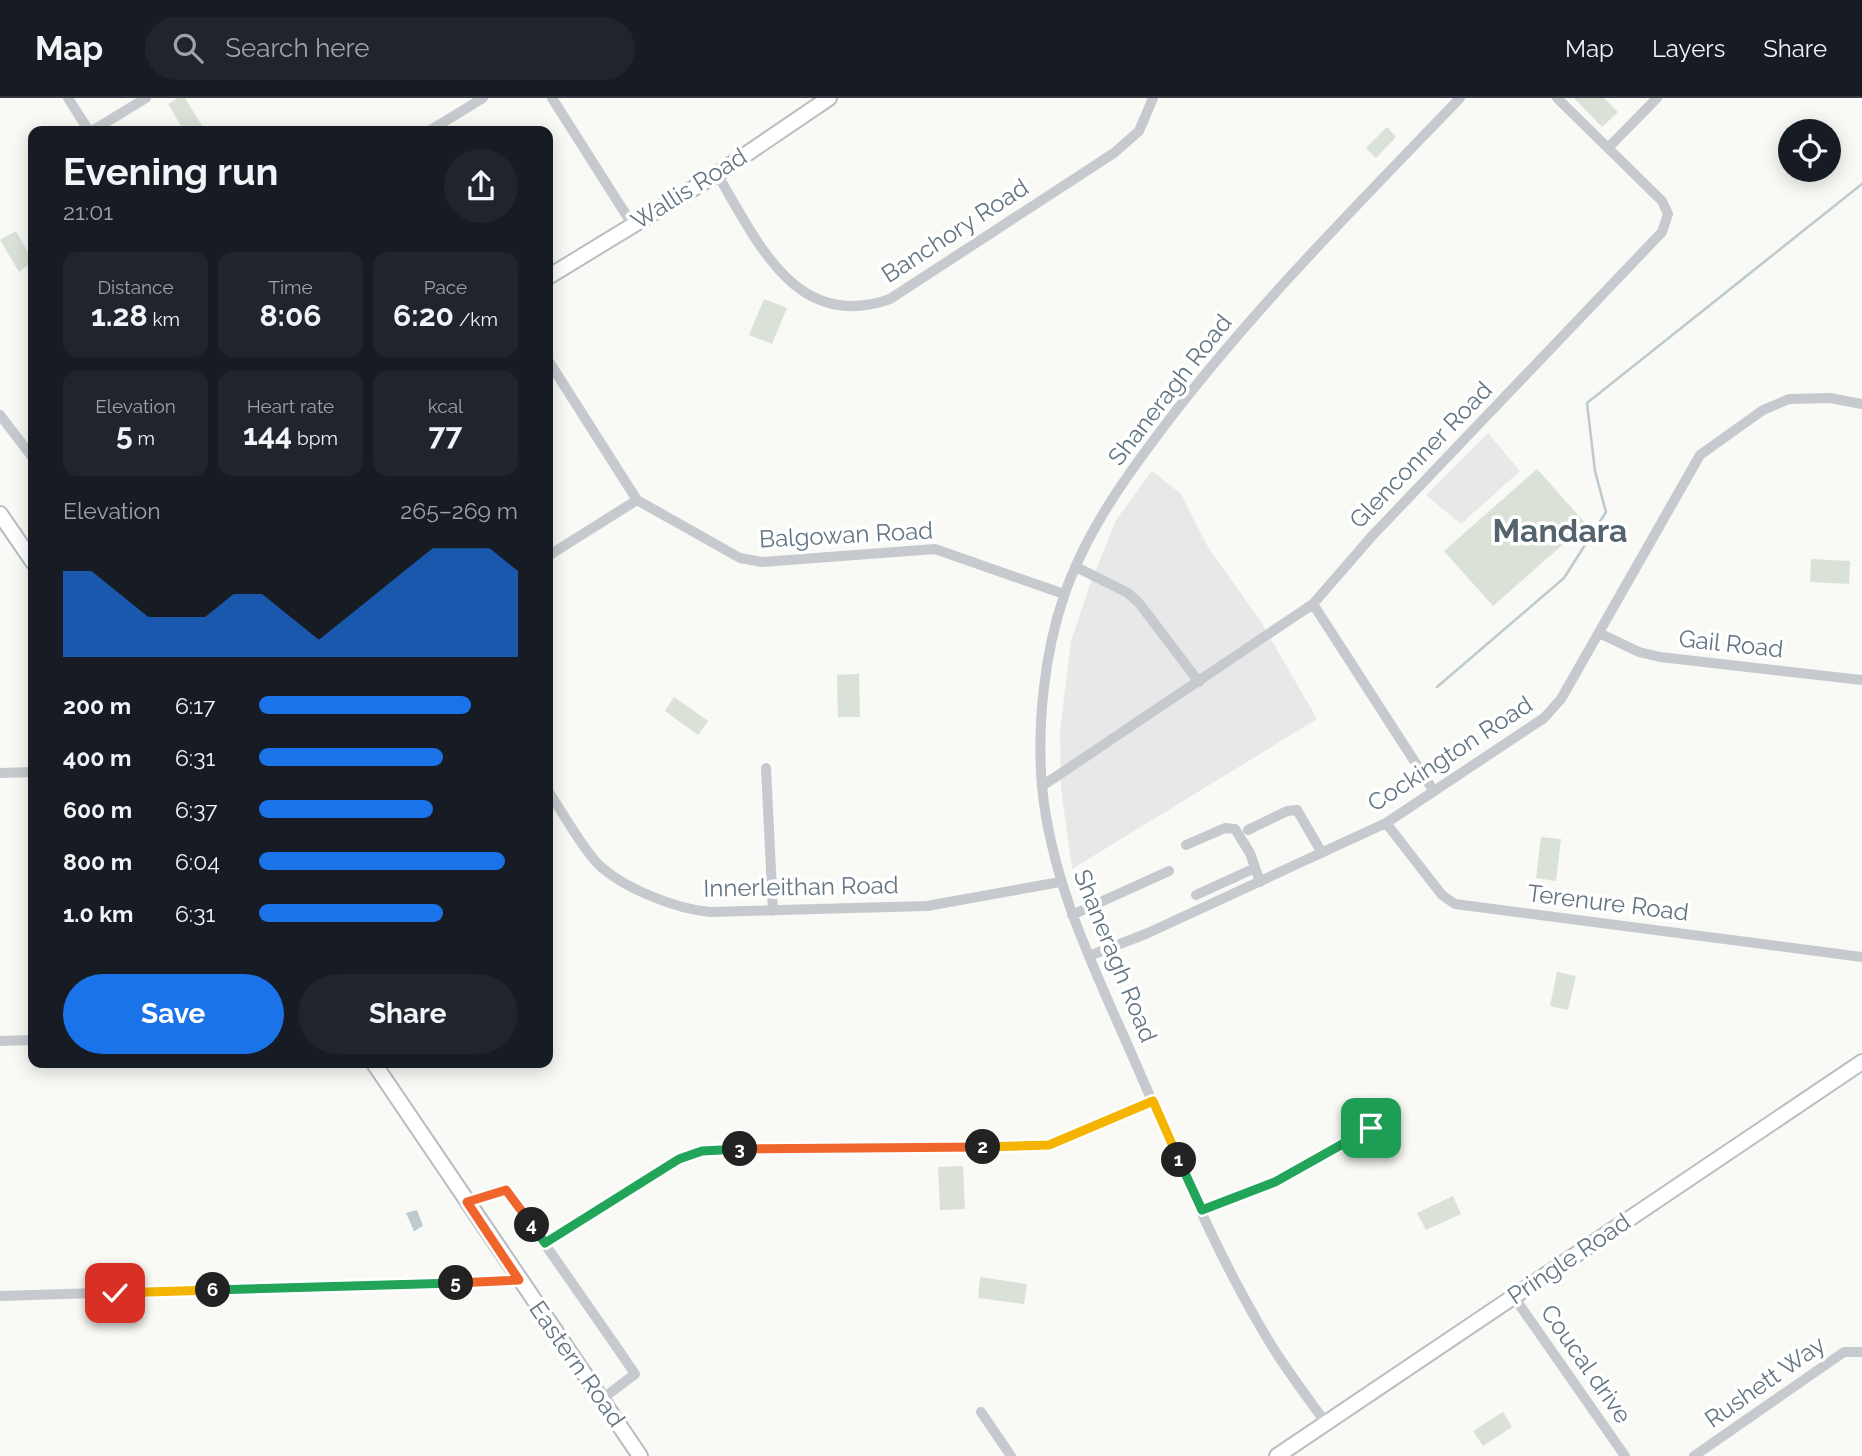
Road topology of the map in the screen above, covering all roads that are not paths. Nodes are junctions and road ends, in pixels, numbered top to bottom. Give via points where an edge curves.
1 (68, 98) edge
2 (146, 98) edge
3 (483, 98) edge
4 (552, 98) edge
5 (829, 98) edge
6 (1153, 98) edge
7 (1460, 98) edge
8 (1557, 98) edge
9 (1657, 98) edge
10 (87, 126) edge
11 (98, 126) edge
12 (437, 126) edge
13 (1608, 148) junction
14 (717, 174) junction
15 (632, 224) junction
16 (553, 274) edge
17 (553, 368) edge
18 (1862, 404) edge
19 (0, 415) edge
20 (28, 451) edge
21 (637, 500) junction
22 (2, 521) edge
23 (553, 553) edge
24 (28, 555) edge
25 (1076, 567) junction
26 (1064, 594) junction
27 (1313, 604) junction
28 (1599, 633) junction
29 (1862, 680) edge
30 (1199, 682) junction
31 (766, 768) dead end
32 (28, 772) edge
33 (0, 773) edge
34 (1042, 786) junction
35 (1433, 790) junction
36 (553, 798) edge
37 (1386, 823) junction
38 (1248, 830) dead end
39 (1186, 845) dead end
40 (1322, 853) junction
41 (1255, 868) junction
42 (1169, 872) dead end
43 (1060, 882) junction
44 (1260, 882) junction
45 (1196, 895) dead end
46 (773, 911) junction
47 (1072, 915) junction
48 (1088, 956) junction
49 (1862, 957) edge
50 (28, 1040) edge
51 (0, 1041) edge
52 (1862, 1062) edge
53 (377, 1068) edge
54 (1153, 1101) junction
55 (1371, 1128) dead end
56 (467, 1202) junction
57 (1202, 1210) junction
58 (545, 1243) junction
59 (519, 1280) junction
60 (0, 1296) edge
61 (1514, 1297) junction
62 (1862, 1352) edge
63 (602, 1399) junction
64 (981, 1412) dead end
65 (1326, 1423) junction
66 (640, 1456) edge
67 (1011, 1456) edge
68 (1277, 1456) edge
69 (1625, 1456) edge
70 (1695, 1456) edge

1 - 10 street
2 - 11 street
3 - 12 street
4 - 15 street
5 - 14 street, Wallis Road
6 - 14 street, Banchory Road via 1139,131 1114,153 875,305 835,304 791,285 770,260
7 - 25 street, Shaneragh Road via 1278,288 1201,379 1133,467
8 - 13 street, Glenconner Road
9 - 13 street
13 - 27 street, Glenconner Road via 1662,201 1668,214 1662,232
14 - 15 street, Wallis Road
15 - 16 street, Wallis Road
17 - 21 street, Balgowan Road
18 - 28 street, Cockington Road via 1830,398 1789,399 1763,410 1713,443 1690,469
19 - 20 street
21 - 23 street
21 - 26 street, Balgowan Road via 751,561 935,549
22 - 24 street
25 - 26 street, Shaneragh Road
25 - 30 street via 1139,603
26 - 34 street, Shaneragh Road via 1044,698
27 - 30 street, Glenconner Road
27 - 35 street
28 - 29 street, Gail Road via 1660,657
28 - 35 street, Cockington Road via 1553,711
30 - 34 street, Glenconner Road
31 - 46 street
32 - 33 street
34 - 43 street, Shaneragh Road
35 - 37 street, Cockington Road
36 - 46 street, Innerleithan Road via 596,862 642,890 687,910
37 - 40 street, Cockington Road
37 - 49 street, Terenure Road via 1455,904
38 - 40 street via 1297,810
39 - 41 street via 1225,828 1235,829
40 - 44 street, Cockington Road
41 - 44 street
41 - 45 street
42 - 47 street
43 - 46 street, Innerleithan Road via 927,906
43 - 47 street, Shaneragh Road
44 - 48 street, Cockington Road
47 - 48 street, Shaneragh Road
48 - 54 street, Shaneragh Road
50 - 51 street
52 - 61 street, Pringle Road
53 - 56 street, Eastern Road
54 - 57 street, Shaneragh Road
54 - 58 street via 1049,1145 702,1151 679,1159
55 - 57 street via 1275,1182
56 - 58 street via 508,1191
56 - 59 street, Eastern Road
57 - 65 street, Shaneragh Road via 1270,1342
58 - 63 street via 635,1374
59 - 60 street
59 - 63 street, Eastern Road
61 - 65 street, Pringle Road
61 - 69 street, Coucal drive
62 - 70 street, Rushett Way via 1844,1352
63 - 66 street, Eastern Road
64 - 67 street
65 - 68 street, Pringle Road

